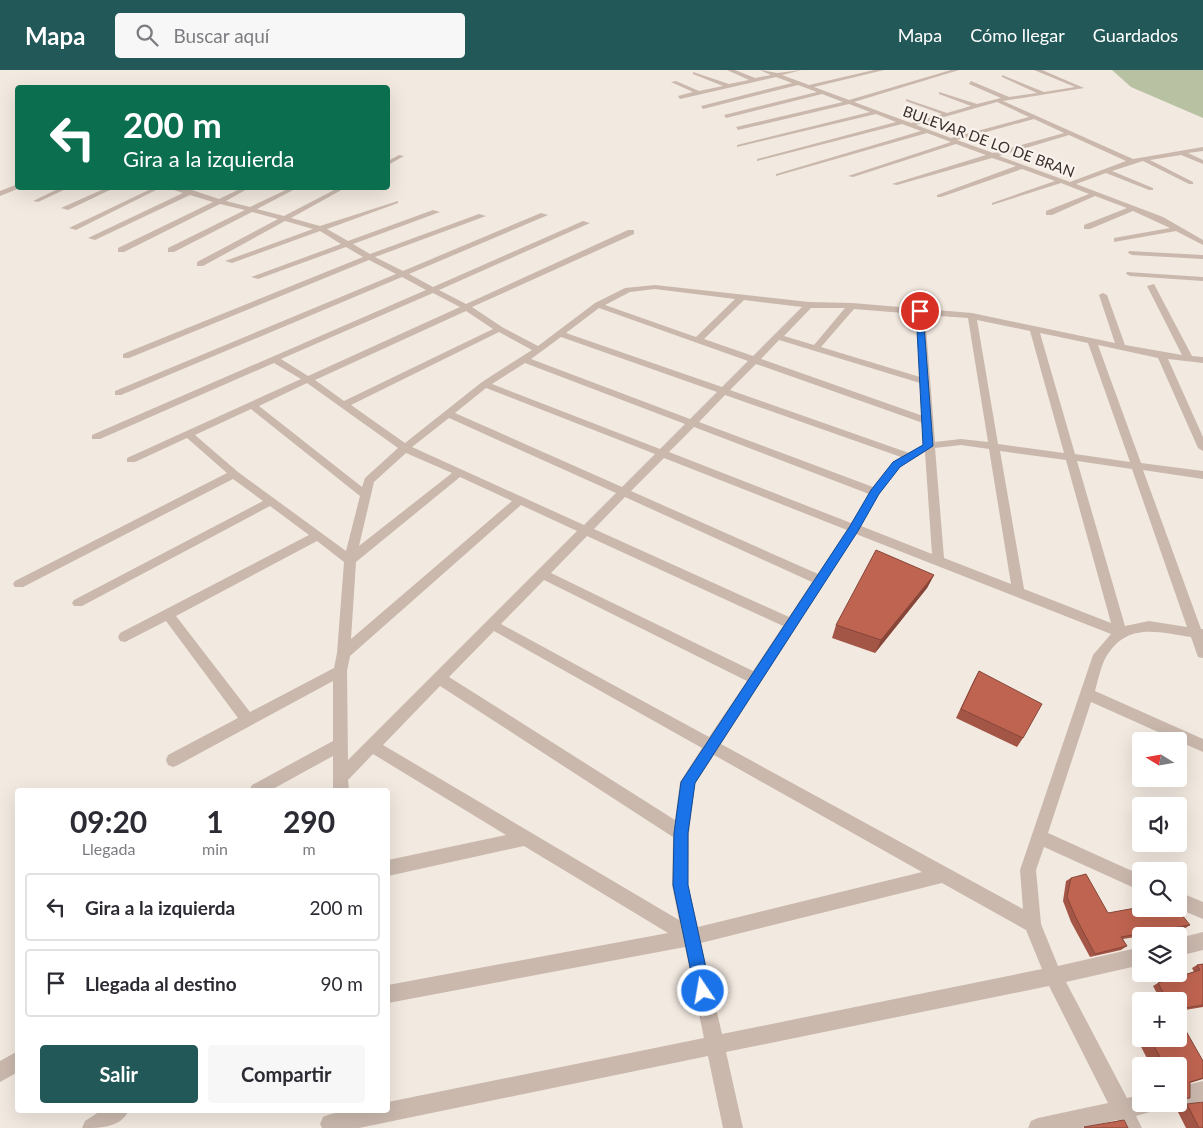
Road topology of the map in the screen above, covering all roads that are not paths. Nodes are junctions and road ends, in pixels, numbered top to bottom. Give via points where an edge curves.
1 (730, 70) edge
2 (763, 70) edge
3 (799, 70) edge
4 (881, 70) edge
5 (956, 70) edge
6 (1037, 70) edge
7 (1058, 70) edge
8 (695, 73) dead end
9 (1043, 73) junction
10 (776, 75) junction
11 (1004, 76) dead end
12 (755, 80) junction
13 (674, 82) dead end
14 (798, 83) junction
15 (971, 83) dead end
16 (729, 86) junction
17 (808, 87) junction
18 (823, 92) junction
19 (699, 93) junction
20 (941, 93) dead end
21 (1044, 93) junction
22 (680, 97) dead end
23 (1007, 98) junction
24 (908, 100) dead end
25 (997, 100) junction
26 (849, 102) junction
27 (975, 105) junction
28 (704, 107) dead end
29 (877, 112) junction
30 (944, 114) junction
31 (726, 116) dead end
32 (1035, 117) junction
33 (902, 122) junction
34 (910, 125) junction
35 (738, 128) dead end
36 (928, 131) junction
37 (1069, 132) junction
38 (954, 141) junction
39 (739, 146) dead end
40 (1203, 149) edge
41 (1182, 153) junction
42 (991, 154) junction
43 (401, 156) dead end
44 (1144, 159) junction
45 (759, 160) dead end
46 (1132, 161) junction
47 (390, 162) edge
48 (1203, 162) edge
49 (1023, 166) junction
50 (1105, 170) junction
51 (778, 175) dead end
52 (851, 176) dead end
53 (1061, 181) junction
54 (1191, 183) dead end
55 (896, 184) dead end
56 (1071, 184) junction
57 (15, 187) edge
58 (1151, 189) dead end
59 (60, 190) edge
60 (106, 190) edge
61 (153, 190) edge
62 (181, 190) edge
63 (196, 190) edge
64 (242, 190) edge
65 (290, 190) edge
66 (338, 190) edge
67 (191, 192) junction
68 (1096, 193) junction
69 (0, 194) edge
70 (939, 196) dead end
71 (36, 200) dead end
72 (220, 201) junction
73 (396, 202) dead end
74 (994, 204) dead end
75 (65, 208) dead end
76 (254, 208) junction
77 (1133, 208) junction
78 (436, 212) dead end
79 (1049, 213) dead end
80 (544, 215) dead end
81 (482, 216) dead end
82 (286, 217) junction
83 (586, 223) dead end
84 (1087, 227) dead end
85 (73, 228) dead end
86 (322, 228) junction
87 (1179, 228) junction
88 (631, 232) dead end
89 (92, 238) dead end
90 (1117, 240) dead end
91 (1203, 243) edge
92 (347, 244) junction
93 (121, 250) dead end
94 (171, 250) dead end
95 (1132, 254) dead end
96 (1203, 256) edge
97 (369, 258) junction
98 (229, 261) dead end
99 (200, 264) dead end
100 (401, 274) junction
101 (1130, 274) dead end
102 (255, 277) dead end
103 (1203, 279) edge
104 (1151, 286) dead end
105 (432, 290) junction
106 (1103, 295) dead end
107 (742, 297) junction
108 (598, 305) junction
109 (809, 305) junction
110 (852, 306) junction
111 (466, 307) junction
112 (920, 311) junction
113 (972, 316) junction
114 (1034, 328) junction
115 (499, 329) junction
116 (559, 333) junction
117 (778, 337) junction
118 (698, 340) junction
119 (1092, 341) junction
120 (1121, 347) junction
121 (816, 348) junction
122 (537, 349) junction
123 (126, 356) dead end
124 (1162, 356) junction
125 (1188, 358) junction
126 (274, 359) junction
127 (524, 360) junction
128 (755, 360) junction
129 (1203, 360) edge
130 (309, 380) junction
131 (924, 381) junction
132 (485, 384) junction
133 (724, 391) junction
134 (118, 393) dead end
135 (252, 405) junction
136 (343, 405) junction
137 (448, 414) junction
138 (927, 421) junction
139 (692, 424) junction
140 (188, 434) junction
141 (96, 437) dead end
142 (928, 446) junction
143 (995, 447) junction
144 (405, 448) junction
145 (1203, 448) edge
146 (662, 454) junction
147 (910, 457) junction
148 (1070, 457) junction
149 (131, 460) dead end
150 (1137, 466) junction
151 (459, 473) junction
152 (234, 474) junction
153 (1203, 475) edge
154 (624, 492) junction
155 (875, 492) junction
156 (364, 494) junction
157 (520, 500) junction
158 (271, 501) junction
159 (854, 528) junction
160 (586, 531) junction
161 (317, 536) junction
162 (350, 560) junction
163 (938, 561) junction
164 (543, 574) junction
165 (820, 580) junction
166 (19, 584) dead end
167 (1018, 592) junction
168 (78, 603) dead end
169 (168, 614) junction
170 (791, 624) junction
171 (493, 625) junction
172 (1120, 632) junction
173 (1200, 634) edge
174 (125, 637) dead end
175 (344, 653) junction
176 (1203, 653) edge
177 (340, 671) junction
178 (439, 678) junction
179 (756, 679) junction
180 (1088, 694) junction
181 (248, 720) junction
182 (342, 744) junction
183 (372, 746) junction
184 (711, 746) junction
185 (1203, 746) edge
186 (173, 760) dead end
187 (341, 784) edge
188 (261, 788) edge
189 (681, 833) junction
190 (1040, 837) junction
191 (526, 838) junction
192 (390, 868) edge
193 (943, 875) junction
194 (1132, 879) edge
195 (1187, 904) edge
196 (1203, 911) edge
197 (1032, 924) junction
198 (691, 937) junction
199 (1203, 941) edge
200 (1187, 945) edge
201 (1132, 958) edge
202 (1053, 976) junction
203 (390, 994) edge
204 (715, 1045) junction
205 (15, 1062) edge
206 (0, 1072) edge
207 (1203, 1091) edge
208 (1187, 1096) edge
209 (1132, 1106) edge
210 (390, 1108) edge
211 (1121, 1108) junction
212 (114, 1113) edge
213 (366, 1113) edge
214 (330, 1120) edge
215 (92, 1128) edge
216 (733, 1128) edge
217 (1038, 1128) edge
218 (1132, 1128) edge

1 - 12 street
2 - 10 street, BULEVAR DE LO DE BRAN
3 - 10 street
4 - 17 street
5 - 26 street
6 - 9 street
7 - 9 street
8 - 16 street
9 - 21 street via 1081,88
10 - 12 street
10 - 14 street, BULEVAR DE LO DE BRAN
11 - 21 street
12 - 16 street
13 - 19 street
14 - 17 street, BULEVAR DE LO DE BRAN
14 - 28 street
15 - 23 street
16 - 19 street
17 - 18 street, BULEVAR DE LO DE BRAN
18 - 26 street, BULEVAR DE LO DE BRAN
18 - 31 street
19 - 22 street
20 - 27 street
21 - 23 street
23 - 25 street
24 - 30 street
25 - 27 street
25 - 32 street
26 - 29 street, BULEVAR DE LO DE BRAN
26 - 35 street
27 - 30 street
29 - 33 street, BULEVAR DE LO DE BRAN
29 - 39 street
30 - 34 street
32 - 37 street
32 - 38 street
33 - 34 street, BULEVAR DE LO DE BRAN
33 - 45 street
34 - 36 street, BULEVAR DE LO DE BRAN
36 - 38 street, BULEVAR DE LO DE BRAN
36 - 51 street
37 - 42 street
37 - 46 street
38 - 42 street, BULEVAR DE LO DE BRAN
38 - 52 street
40 - 41 street
41 - 44 street
41 - 48 street
42 - 49 street, BULEVAR DE LO DE BRAN
42 - 55 street
43 - 47 street
44 - 46 street
44 - 54 street
46 - 50 street
49 - 53 street, BULEVAR DE LO DE BRAN
49 - 70 street
50 - 56 street
50 - 58 street
53 - 56 street, BULEVAR DE LO DE BRAN
53 - 74 street
56 - 68 street, BULEVAR DE LO DE BRAN
57 - 69 street
59 - 71 street
60 - 75 street
61 - 85 street
62 - 67 street
63 - 67 street
64 - 72 street
65 - 76 street
66 - 82 street
67 - 72 street
67 - 89 street
68 - 77 street, BULEVAR DE LO DE BRAN
68 - 79 street
72 - 76 street
72 - 93 street
73 - 86 street
76 - 82 street
76 - 94 street
77 - 84 street
77 - 87 street, BULEVAR DE LO DE BRAN
78 - 92 street
80 - 100 street
81 - 97 street
82 - 86 street
82 - 99 street
83 - 105 street
86 - 92 street
86 - 98 street
87 - 90 street
87 - 91 street, BULEVAR DE LO DE BRAN
88 - 111 street
92 - 97 street
92 - 102 street
95 - 96 street
97 - 100 street
97 - 123 street
100 - 105 street
100 - 134 street
101 - 103 street
104 - 125 street
105 - 111 street
105 - 126 street
106 - 120 street
107 - 108 street via 655,287 628,290
107 - 109 street
107 - 118 street
108 - 116 street
108 - 118 street
109 - 110 street
109 - 117 street
110 - 112 street
110 - 121 street
111 - 115 street
111 - 130 street
112 - 113 street
112 - 131 street
113 - 114 street
113 - 143 street
114 - 119 street
114 - 148 street
115 - 122 street
115 - 136 street
116 - 122 street
116 - 133 street
117 - 121 street
117 - 128 street
118 - 128 street
119 - 120 street
119 - 150 street
120 - 124 street
121 - 131 street
122 - 127 street
124 - 125 street
124 - 145 street
125 - 129 street
126 - 130 street
126 - 141 street
127 - 132 street
127 - 139 street
128 - 133 street
128 - 138 street
130 - 135 street
130 - 136 street
131 - 138 street
132 - 137 street
132 - 146 street
133 - 139 street
133 - 147 street
135 - 140 street
135 - 156 street
136 - 144 street
137 - 144 street
137 - 154 street
138 - 142 street
139 - 146 street
139 - 155 street
140 - 149 street
140 - 152 street
142 - 143 street via 961,442
142 - 147 street
142 - 163 street
143 - 148 street
143 - 167 street
144 - 151 street
144 - 156 street via 368,481
146 - 154 street
146 - 159 street
147 - 155 street via 896,464
148 - 150 street
148 - 172 street
150 - 153 street
150 - 173 street
151 - 157 street
151 - 162 street
152 - 158 street
152 - 166 street
154 - 160 street
154 - 165 street
155 - 159 street
156 - 162 street
157 - 160 street
157 - 175 street
158 - 161 street
158 - 168 street
159 - 163 street
159 - 165 street
160 - 164 street
160 - 170 street
161 - 162 street
161 - 169 street
162 - 175 street
163 - 167 street
164 - 171 street
164 - 179 street
165 - 170 street
167 - 172 street
169 - 174 street
169 - 181 street
170 - 179 street
171 - 178 street
171 - 184 street
172 - 173 street via 1149,626
172 - 180 street via 1100,655
173 - 176 street
175 - 177 street
177 - 181 street
177 - 182 street
178 - 183 street
178 - 189 street
179 - 184 street
180 - 185 street
180 - 190 street
181 - 186 street
182 - 187 street
182 - 188 street
183 - 187 street
183 - 191 street
184 - 189 street via 688,782
184 - 193 street
189 - 198 street via 680,885
190 - 194 street
190 - 197 street via 1028,870
191 - 192 street
191 - 198 street
193 - 197 street
193 - 198 street
195 - 196 street
197 - 202 street
198 - 203 street
198 - 204 street
199 - 200 street
201 - 202 street
202 - 204 street
202 - 211 street
204 - 210 street
204 - 216 street
205 - 206 street
207 - 208 street
209 - 211 street
211 - 217 street
211 - 218 street
212 - 215 street
213 - 214 street

